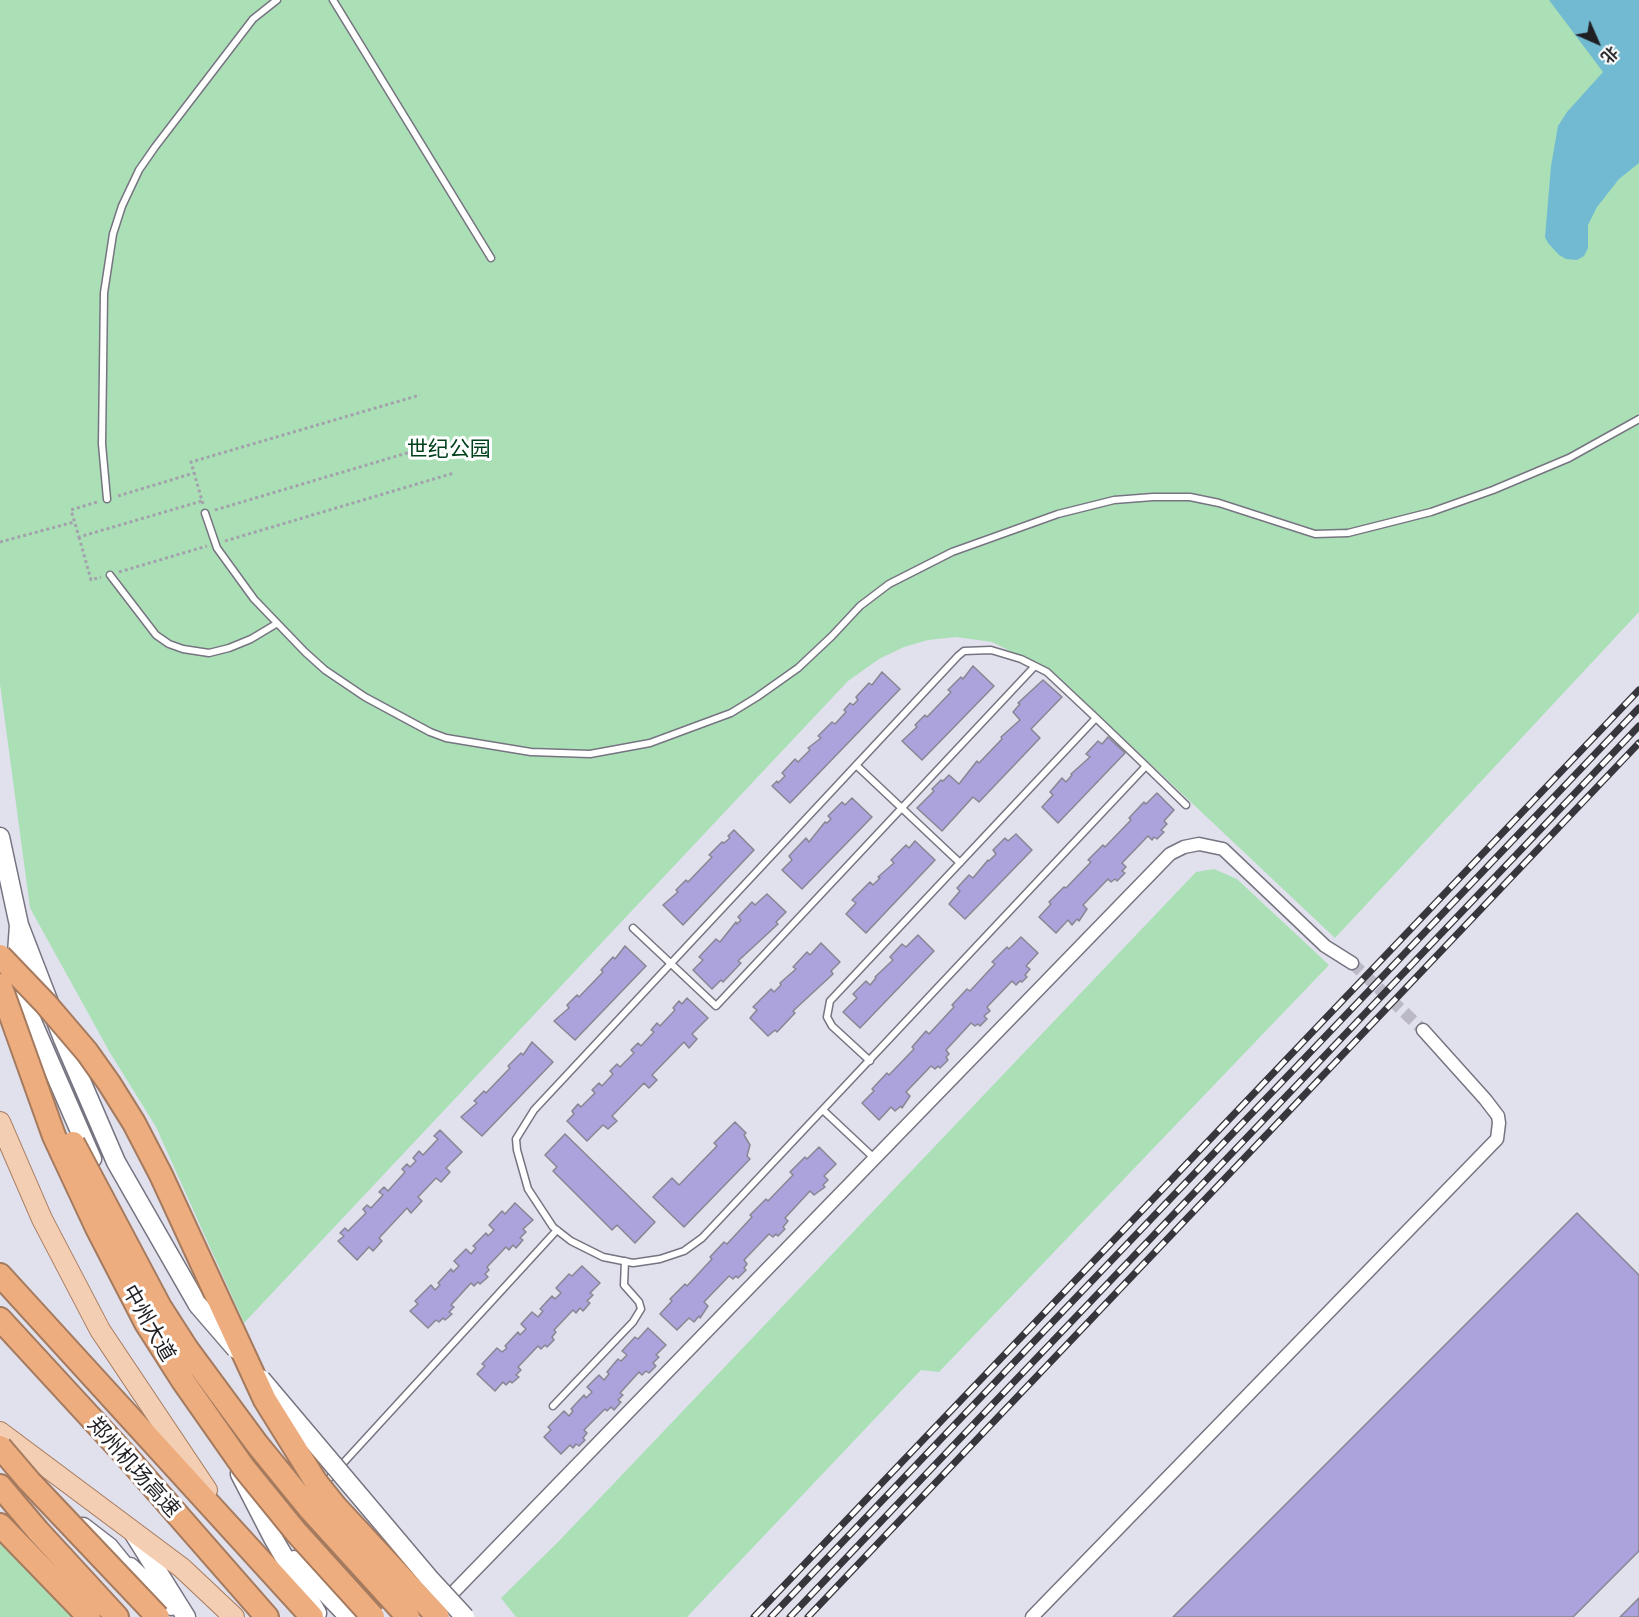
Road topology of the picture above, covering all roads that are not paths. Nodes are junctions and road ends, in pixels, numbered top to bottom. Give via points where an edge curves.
1 (277, 0) edge
2 (333, 0) edge
3 (491, 258) dead end
4 (1639, 419) edge
5 (107, 499) road end
6 (205, 513) road end
7 (110, 575) road end
8 (276, 624) junction
9 (1035, 666) junction
10 (1096, 718) junction
11 (856, 765) junction
12 (1146, 766) junction
13 (1186, 805) dead end
14 (902, 808) junction
15 (0, 837) edge
16 (960, 863) junction
17 (19, 925) junction
18 (633, 928) dead end
19 (0, 956) edge
20 (1352, 963) tunnel mouth
21 (670, 964) junction
22 (0, 984) edge
23 (1423, 1030) tunnel mouth
24 (870, 1061) junction
25 (32, 1072) junction
26 (824, 1110) junction
27 (0, 1122) edge
28 (874, 1158) junction
29 (557, 1230) junction
30 (625, 1261) junction
31 (0, 1275) edge
32 (0, 1318) edge
33 (553, 1406) dead end
34 (0, 1432) edge
35 (0, 1447) edge
36 (0, 1465) edge
37 (0, 1486) edge
38 (317, 1492) dead end
39 (309, 1501) dead end
40 (302, 1508) dead end
41 (295, 1516) dead end
42 (0, 1525) edge
43 (131, 1530) junction
44 (273, 1538) junction
45 (109, 1547) junction
46 (268, 1568) junction
47 (88, 1617) edge
48 (117, 1617) edge
49 (159, 1617) edge
50 (184, 1617) edge
51 (234, 1617) edge
52 (267, 1617) edge
53 (312, 1617) edge
54 (319, 1617) edge
55 (349, 1617) edge
56 (373, 1617) edge
57 (408, 1617) edge
58 (429, 1617) edge
59 (438, 1617) edge
60 (465, 1617) edge
61 (1032, 1617) edge

1 - 5 lane via 253,19 155,147 139,171 116,225 104,293 102,444
2 - 3 lane
4 - 8 lane via 1569,458 1493,490 1409,518 1341,534 1315,534 1190,497 1114,501 1058,514 952,552 889,584 860,606 798,668 731,713 650,743 605,753 531,752 430,732 344,684
6 - 8 lane via 215,544
7 - 8 lane via 156,635 183,649 209,653 229,648
9 - 10 lane via 1047,672
9 - 11 lane via 991,650 964,651
9 - 14 lane
10 - 12 lane
10 - 16 lane
11 - 14 lane
11 - 21 lane
12 - 13 lane
12 - 24 lane
14 - 16 lane
14 - 21 lane via 716,1006
15 - 17 street
16 - 24 lane via 830,1001 827,1017 832,1026
17 - 44 street via 15,982 166,1329
17 - 60 street, bridge via 116,1162 198,1305
18 - 21 lane
19 - 59 highway, bridge via 87,1052 134,1123 162,1175 265,1400 316,1482
20 - 28 street via 1325,946 1223,849 1199,843 1184,847 1170,854
21 - 29 lane via 534,1110 516,1139 528,1189
22 - 25 highway, 中州大道, bridge
23 - 61 street via 1497,1116 1497,1138
24 - 26 lane
25 - 56 highway, 中州大道, bridge via 54,1136 146,1323 244,1468
25 - 57 highway, bridge via 186,1350 309,1508
26 - 28 lane
26 - 30 lane via 702,1238 684,1251 660,1259
27 - 46 main road, 中州大道 via 42,1219 100,1330 198,1478
28 - 58 street
29 - 30 lane via 603,1257
29 - 38 lane
30 - 33 lane via 624,1285 641,1309
31 - 46 highway, 郑州机场高速
32 - 52 highway, 郑州机场高速
34 - 43 main road
35 - 49 highway, bridge
36 - 45 street
37 - 48 highway
39 - 40 lane
41 - 44 lane
42 - 47 highway
43 - 50 street
43 - 51 main road via 182,1568
44 - 54 street
44 - 55 street
45 - 49 street via 147,1594
45 - 50 street
46 - 53 highway, 中州大道

